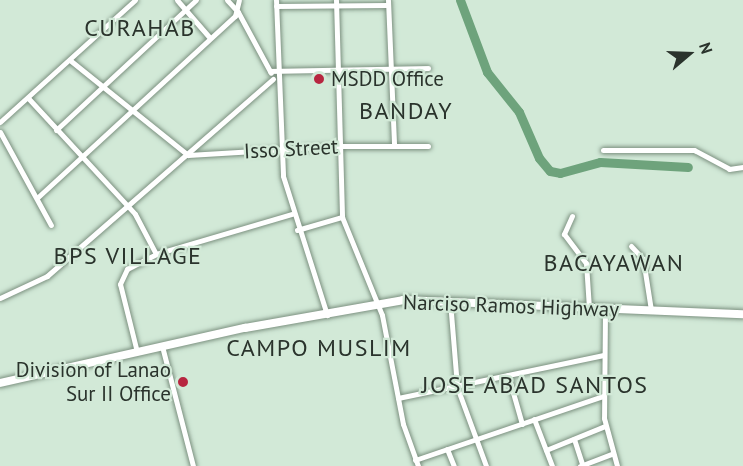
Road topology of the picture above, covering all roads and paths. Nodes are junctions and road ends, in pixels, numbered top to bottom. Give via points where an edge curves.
1 (135, 0) edge
2 (177, 0) edge
3 (196, 0) edge
4 (227, 0) edge
5 (239, 0) edge
6 (276, 3) edge
7 (336, 3) edge
8 (388, 3) edge
9 (185, 9) junction
10 (238, 12) junction
11 (210, 38) junction
12 (71, 61) junction
13 (389, 68) junction
14 (429, 68) dead end
15 (337, 69) junction
16 (273, 71) junction
17 (273, 78) junction
18 (277, 87) junction
19 (103, 88) junction
20 (29, 99) junction
21 (132, 111) junction
22 (0, 122) edge
23 (56, 130) junction
24 (0, 132) edge
25 (338, 146) junction
26 (394, 146) junction
27 (428, 146) dead end
28 (281, 149) junction
29 (603, 150) dead end
30 (188, 155) junction
31 (81, 159) junction
32 (743, 167) edge
33 (38, 197) junction
34 (127, 208) junction
35 (292, 214) junction
36 (572, 216) dead end
37 (342, 217) junction
38 (51, 225) dead end
39 (297, 230) junction
40 (631, 246) dead end
41 (156, 254) junction
42 (0, 298) edge
43 (450, 301) junction
44 (378, 304) junction
45 (589, 308) junction
46 (605, 309) junction
47 (651, 310) junction
48 (743, 314) edge
49 (327, 315) junction
50 (162, 346) junction
51 (137, 352) junction
52 (604, 355) junction
53 (508, 375) junction
54 (0, 383) edge
55 (457, 387) junction
56 (603, 396) junction
57 (398, 398) junction
58 (534, 419) junction
59 (522, 424) junction
60 (604, 426) junction
61 (475, 439) junction
62 (574, 439) junction
63 (447, 449) junction
64 (546, 450) junction
65 (612, 454) junction
66 (415, 460) junction
67 (193, 466) edge
68 (418, 466) edge
69 (454, 466) edge
70 (486, 466) edge
71 (552, 466) edge
72 (582, 466) edge
73 (616, 466) edge

1 - 12 street
2 - 9 street
3 - 9 street
4 - 10 street
5 - 10 street
6 - 7 street
6 - 16 street
7 - 8 street
7 - 15 street
8 - 13 street
9 - 11 street
9 - 19 street
10 - 11 street
10 - 16 street
11 - 21 street
12 - 19 street
12 - 20 street
13 - 14 street
13 - 15 street
13 - 26 street
15 - 16 street
15 - 25 street
16 - 17 street
16 - 18 street
17 - 18 street
17 - 30 street
18 - 28 street
19 - 21 street
19 - 23 street
20 - 22 street
20 - 23 street
21 - 30 street
21 - 31 street
23 - 31 street
24 - 33 street
25 - 26 street, Isso Street
25 - 28 street, Isso Street
25 - 37 street
26 - 27 street, Isso Street
28 - 30 street, Isso Street
28 - 35 street
29 - 32 street via 694,150 729,169
30 - 34 street
31 - 33 street
31 - 34 street
33 - 38 street
34 - 41 street via 139,219
34 - 42 street via 47,276
35 - 39 street
35 - 41 street
36 - 45 street via 564,234 586,262
37 - 39 street
37 - 44 street
39 - 49 street
40 - 47 street via 644,263
41 - 51 street via 133,264 120,279
43 - 44 highway, Narciso Ramos Highway
43 - 45 highway, Narciso Ramos Highway
43 - 55 street
44 - 49 highway, Narciso Ramos Highway
44 - 57 street
45 - 46 highway, Narciso Ramos Highway
46 - 47 highway, Narciso Ramos Highway
46 - 52 street
47 - 48 highway, Narciso Ramos Highway
49 - 50 highway, Narciso Ramos Highway
50 - 51 highway, Narciso Ramos Highway
50 - 67 street
51 - 54 highway, Narciso Ramos Highway
52 - 53 street
52 - 56 street
53 - 55 street
53 - 59 street
55 - 57 street
55 - 61 street
56 - 58 street
56 - 60 street
57 - 66 street
58 - 59 street
58 - 64 street
59 - 61 street
60 - 62 street
60 - 65 street
61 - 63 street
61 - 70 street
62 - 64 street
62 - 72 street
63 - 66 street
63 - 69 street
64 - 71 street
65 - 72 street
65 - 73 street
66 - 68 street

